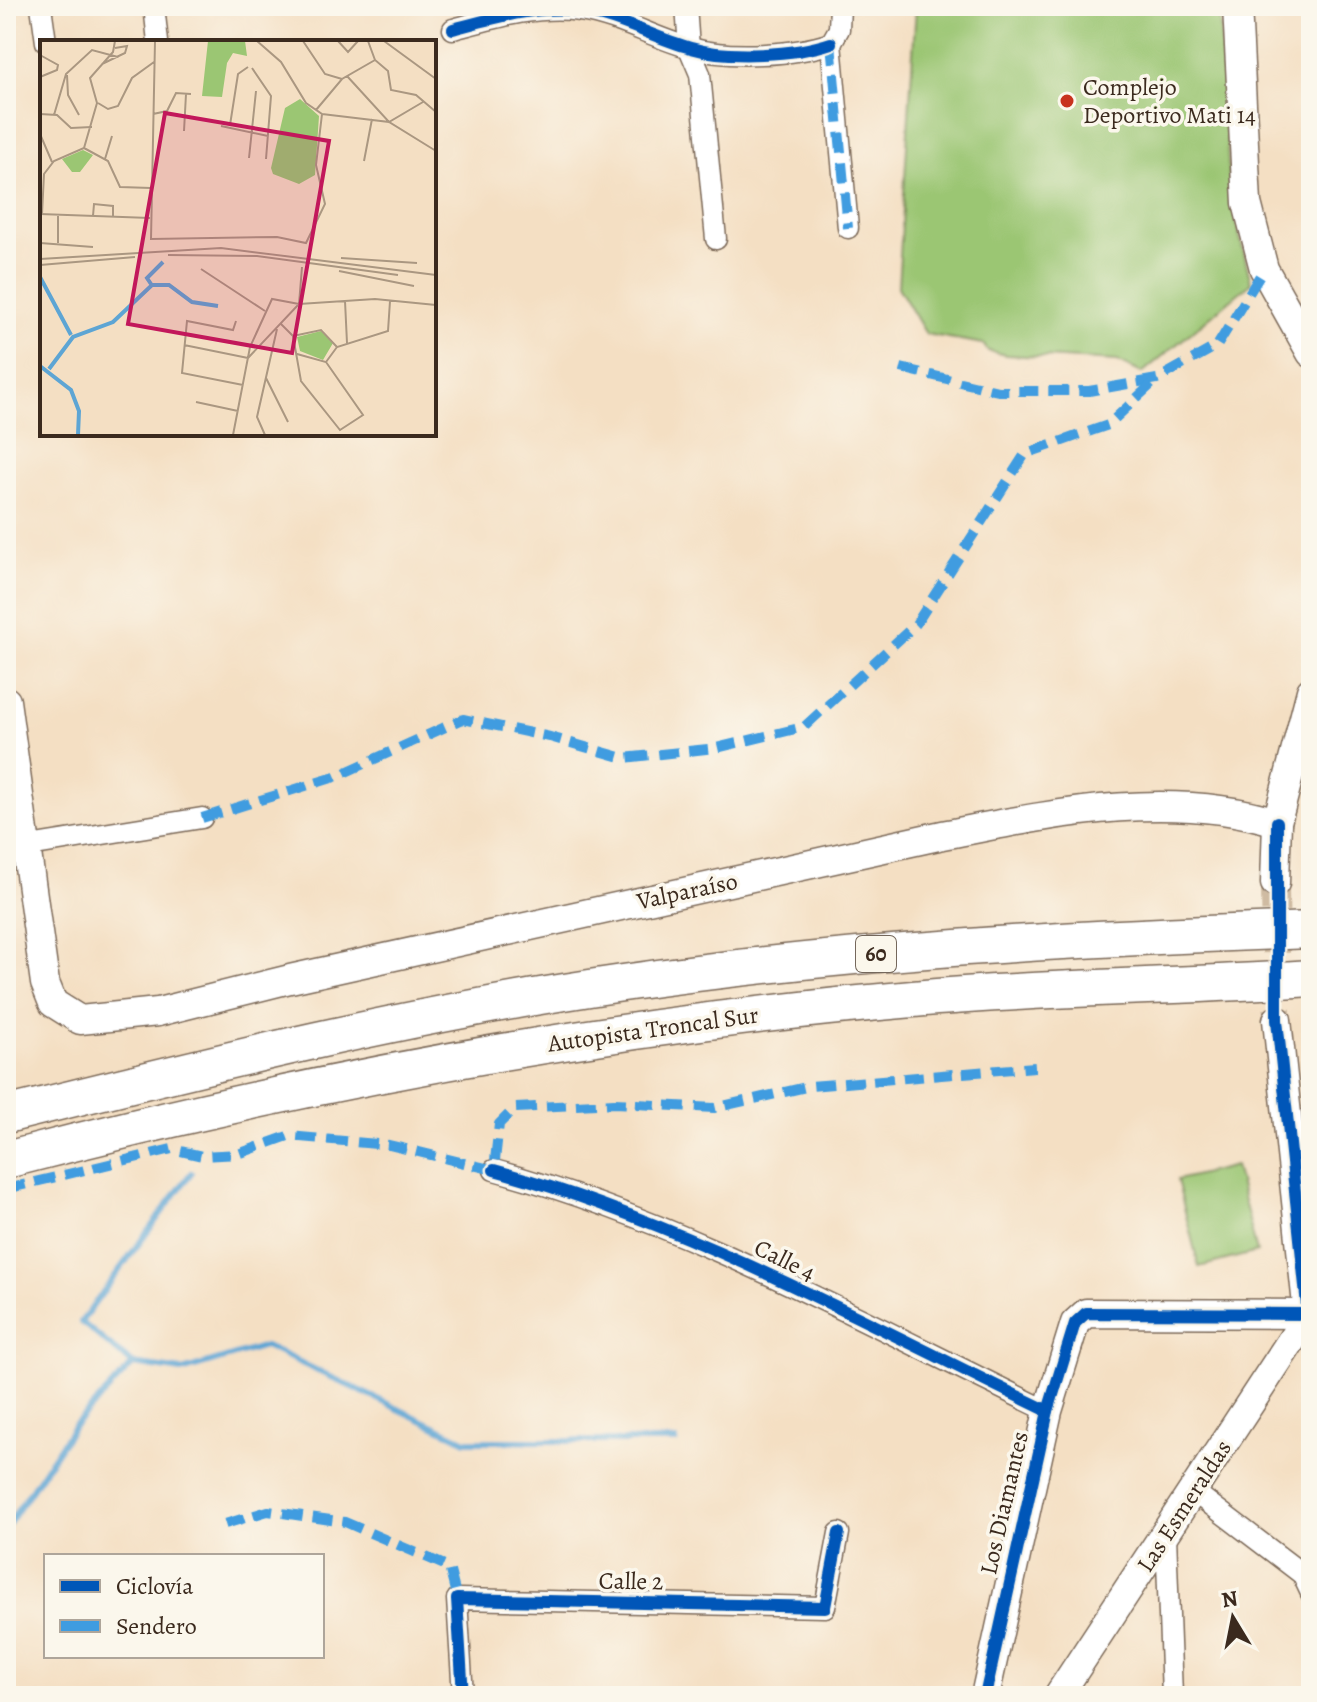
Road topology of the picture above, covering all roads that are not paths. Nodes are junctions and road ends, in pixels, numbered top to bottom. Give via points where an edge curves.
1 (41, 6) edge
2 (154, 6) edge
3 (686, 6) edge
4 (840, 6) edge
5 (1237, 6) edge
6 (525, 8) edge
7 (453, 29) dead end
8 (46, 40) edge
9 (158, 40) edge
10 (831, 43) junction
11 (689, 48) junction
12 (848, 228) dead end
13 (716, 239) dead end
14 (1311, 353) edge
15 (1311, 691) edge
16 (6, 701) edge
17 (202, 818) dead end
18 (1277, 822) junction
19 (17, 847) edge
20 (1275, 883) tunnel mouth
21 (1311, 928) edge
22 (1311, 978) edge
23 (1277, 1020) tunnel mouth
24 (6, 1115) edge
25 (6, 1160) edge
26 (494, 1170) dead end
27 (1310, 1315) edge
28 (1048, 1411) junction
29 (1193, 1491) junction
30 (839, 1533) dead end
31 (1166, 1535) junction
32 (1308, 1578) edge
33 (463, 1696) edge
34 (985, 1696) edge
35 (1058, 1696) edge
36 (1172, 1696) edge

1 - 8 street
2 - 9 street
3 - 11 street
4 - 10 street via 839,29
5 - 14 main road via 1247,203 1264,269
6 - 7 street
6 - 11 street via 605,15
10 - 11 street via 720,54
10 - 12 street
11 - 13 street via 700,74
15 - 18 main road
16 - 19 main road
17 - 19 street
18 - 19 main road, Valparaíso via 1218,809 1167,807 1040,817 158,1012 101,1020 70,1017 48,993
18 - 20 main road
21 - 24 highway, Autopista Troncal Sur / 60 via 858,955 622,983 276,1048
22 - 25 highway, Autopista Troncal Sur / 60 via 916,998 668,1026 293,1090
23 - 27 main road
26 - 28 street, Calle 4 via 597,1201 710,1248
27 - 28 main road, Los Diamantes via 1086,1313 1075,1323
27 - 29 main road, Las Esmeraldas
28 - 34 main road, Los Diamantes
29 - 31 main road, Las Esmeraldas
29 - 32 street
30 - 33 street, Calle 2 via 825,1607 457,1599
31 - 35 main road, Las Esmeraldas
31 - 36 street

